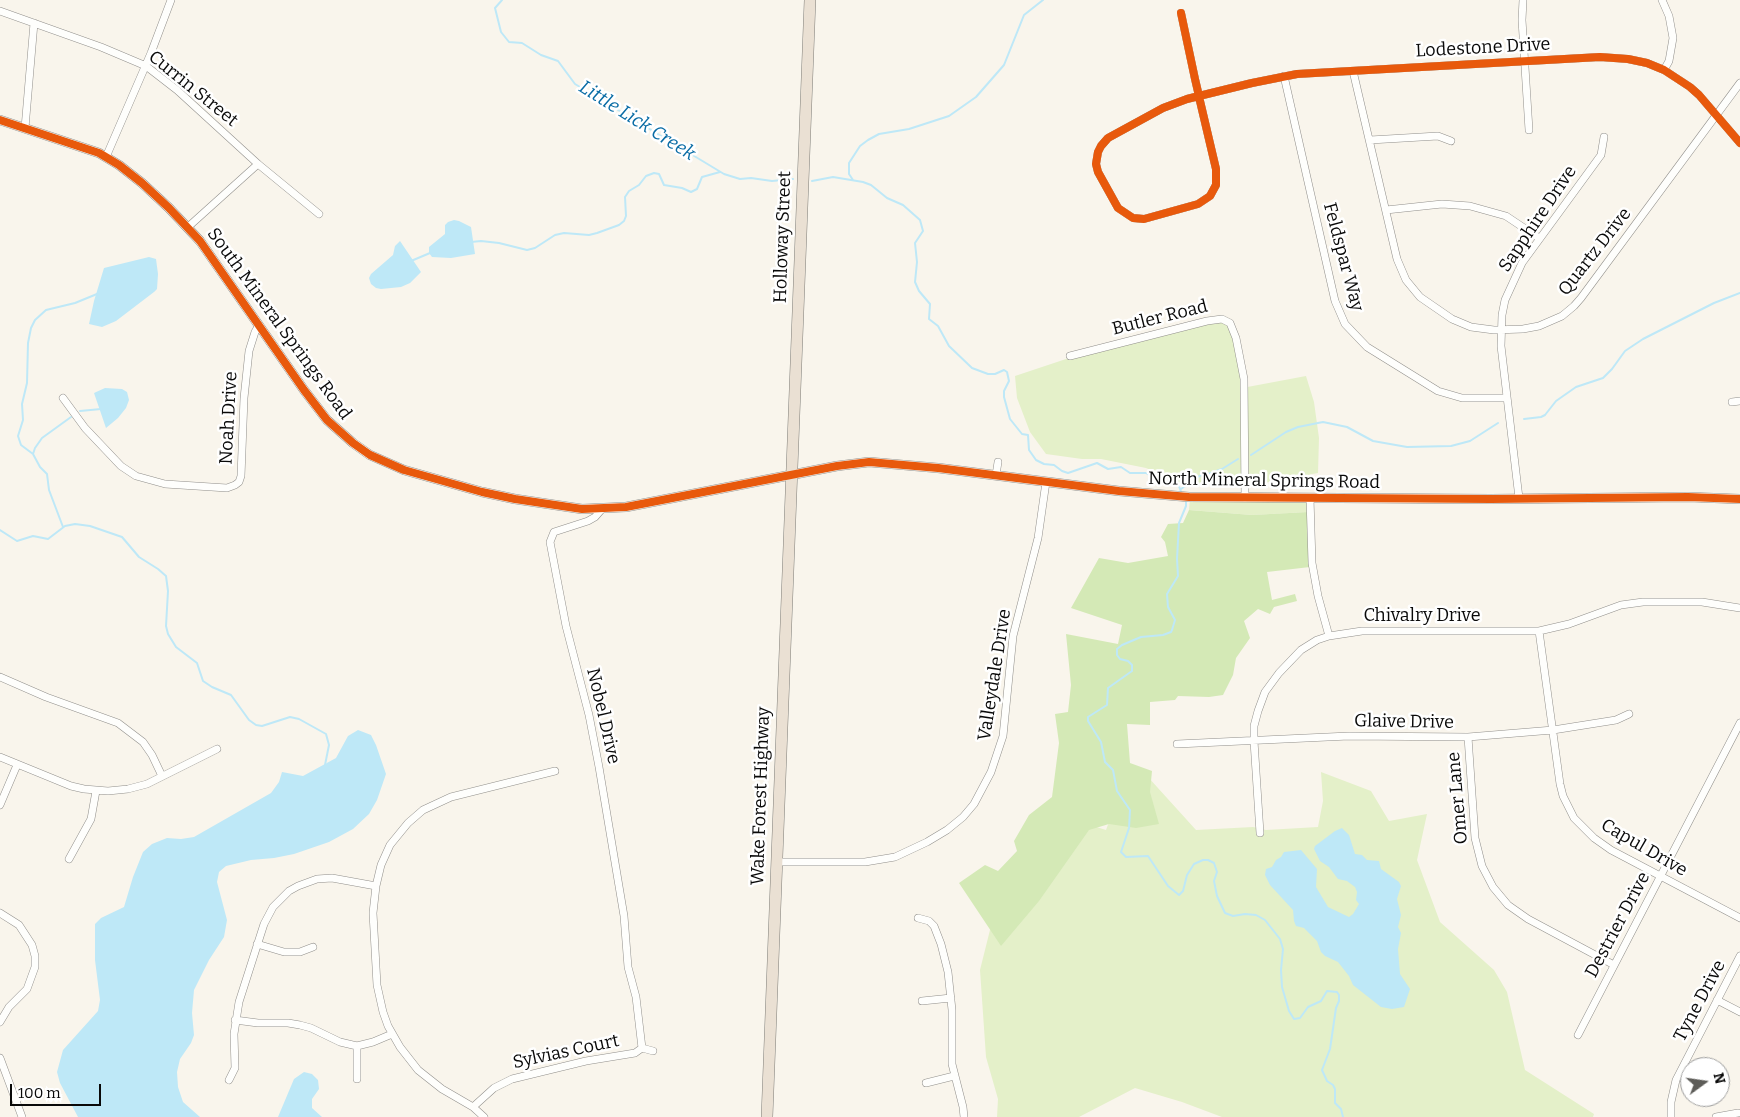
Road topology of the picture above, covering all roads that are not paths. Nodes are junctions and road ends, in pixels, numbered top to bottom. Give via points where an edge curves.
1 (171, 0) edge
2 (810, 0) edge
3 (1524, 0) edge
4 (1662, 0) edge
5 (0, 11) edge
6 (1180, 13) dead end
7 (34, 23) junction
8 (1525, 61) junction
9 (146, 66) junction
10 (1664, 70) junction
11 (1353, 71) junction
12 (1284, 76) junction
13 (1740, 83) edge
14 (1199, 96) junction
15 (1716, 114) junction
16 (0, 120) edge
17 (25, 128) junction
18 (1529, 130) dead end
19 (1604, 138) dead end
20 (1370, 140) junction
21 (1451, 141) dead end
22 (1740, 143) edge
23 (106, 157) junction
24 (258, 164) junction
25 (1386, 210) junction
26 (319, 214) dead end
27 (188, 227) junction
28 (1540, 238) junction
29 (259, 325) junction
30 (1501, 330) junction
31 (1070, 356) dead end
32 (63, 398) dead end
33 (1507, 398) junction
34 (998, 462) dead end
35 (996, 475) junction
36 (792, 476) junction
37 (1046, 482) junction
38 (1245, 498) junction
39 (1310, 498) junction
40 (1519, 498) junction
41 (1740, 499) edge
42 (602, 509) junction
43 (1740, 608) edge
44 (1539, 631) junction
45 (1329, 636) junction
46 (0, 677) edge
47 (1629, 714) dead end
48 (1740, 723) edge
49 (1553, 730) junction
50 (1468, 737) junction
51 (1254, 741) junction
52 (1176, 744) dead end
53 (217, 749) dead end
54 (0, 758) edge
55 (18, 765) junction
56 (555, 771) dead end
57 (162, 776) junction
58 (96, 791) junction
59 (0, 805) edge
60 (1260, 833) dead end
61 (69, 859) dead end
62 (776, 862) junction
63 (1660, 876) junction
64 (376, 886) junction
65 (0, 913) edge
66 (918, 918) dead end
67 (1740, 918) edge
68 (257, 944) junction
69 (313, 947) dead end
70 (1740, 956) edge
71 (628, 963) joint
72 (1614, 965) junction
73 (951, 998) junction
74 (1717, 1000) junction
75 (922, 1001) dead end
76 (1740, 1012) edge
77 (235, 1020) junction
78 (0, 1022) edge
79 (392, 1034) junction
80 (1578, 1035) dead end
81 (357, 1046) junction
82 (642, 1048) junction
83 (653, 1052) dead end
84 (0, 1058) edge
85 (954, 1076) junction
86 (357, 1079) dead end
87 (229, 1080) dead end
88 (926, 1083) dead end
89 (473, 1107) junction
90 (1738, 1114) dead end
91 (22, 1117) edge
92 (484, 1117) edge
93 (767, 1117) edge
94 (964, 1117) edge
95 (1671, 1117) edge
96 (1716, 1117) edge

1 - 9 street
2 - 36 highway, Holloway Street
3 - 8 street
4 - 10 street via 1673,38 1670,61
5 - 7 street, Currin Street
6 - 14 street, Lodestone Drive
7 - 9 street, Currin Street
7 - 17 street
8 - 10 street, Lodestone Drive via 1615,57
8 - 11 street, Lodestone Drive
8 - 18 street
9 - 23 street
9 - 24 street, Currin Street
10 - 15 street, Lodestone Drive via 1690,87
11 - 12 street, Lodestone Drive
11 - 20 street, Quartz Drive
12 - 14 street, Lodestone Drive
12 - 33 street, Feldspar Way via 1335,301 1345,324 1366,347 1438,391 1462,398
13 - 15 street, Quartz Drive
14 - 14 street, Lodestone Drive via 1142,118 1108,138 1101,146 1097,157 1098,172 1122,213 1138,219 1152,218 1198,204 1214,191 1216,169
15 - 22 street, Lodestone Drive
15 - 30 street, Quartz Drive via 1574,306 1562,316 1539,326
16 - 17 street, South Mineral Springs Road
17 - 23 street, South Mineral Springs Road
19 - 28 street, Sapphire Drive via 1600,155
20 - 21 street via 1438,136
20 - 25 street, Quartz Drive
23 - 27 street, South Mineral Springs Road via 142,183
24 - 26 street, Currin Street
24 - 27 street
25 - 28 street via 1442,204 1470,206 1506,216
25 - 30 street, Quartz Drive via 1396,259 1412,288 1429,304 1462,324
27 - 29 street, South Mineral Springs Road
28 - 30 street, Sapphire Drive via 1511,286 1503,308
29 - 32 street, Noah Drive via 249,351 241,476 239,482 227,488 165,484 136,476 121,466 85,428
29 - 42 street, South Mineral Springs Road via 328,420 370,455 404,470 515,500
30 - 33 street, Sapphire Drive
31 - 38 street, Butler Road via 1207,321 1222,319 1230,323 1244,379
33 - 40 street, Sapphire Drive
34 - 35 street
35 - 36 street, North Mineral Springs Road via 869,462
35 - 37 street, North Mineral Springs Road
36 - 42 street, South Mineral Springs Road
36 - 62 highway, Wake Forest Highway
37 - 38 street, North Mineral Springs Road via 1177,496
37 - 62 street, Valleydale Drive via 1038,538 1013,636 1003,736 991,772 974,804 947,830 895,857 865,862
38 - 39 street, North Mineral Springs Road
39 - 40 street, North Mineral Springs Road
39 - 45 street via 1312,563
40 - 41 street, North Mineral Springs Road
42 - 71 street, Nobel Drive via 588,522 554,532 550,542 599,767 624,916
43 - 44 street, Chivalry Drive via 1702,602 1643,602 1621,605
44 - 45 street, Chivalry Drive via 1362,631
44 - 49 street, Capul Drive
45 - 51 street, Chivalry Drive via 1301,650 1268,687 1254,726
46 - 57 street via 118,723 144,742
47 - 49 street, Glaive Drive via 1616,720
48 - 63 street, Destrier Drive
49 - 50 street, Glaive Drive
49 - 63 street, Capul Drive via 1560,784 1574,818 1602,844
50 - 51 street, Glaive Drive via 1366,735
50 - 72 street, Omer Lane via 1475,838 1482,866 1493,887 1508,905 1528,919
51 - 52 street, Glaive Drive
51 - 60 street, Chivalry Drive
53 - 57 street
54 - 55 street
55 - 58 street via 71,786
55 - 59 street
56 - 64 street via 456,795 423,810 390,845
57 - 58 street via 128,789
58 - 61 street via 91,819
62 - 93 highway, Wake Forest Highway
63 - 67 street, Capul Drive
63 - 72 street, Destrier Drive
64 - 68 street via 332,878 298,886 282,897 270,912
64 - 79 street via 373,913 377,985
65 - 78 street via 19,925 26,934 35,956 35,968 27,989
66 - 73 street via 929,921 937,932
68 - 69 street via 284,952 300,952
68 - 77 street
70 - 74 street, Tyne Drive
71 - 82 street, Sylvias Court
72 - 80 street, Destrier Drive
73 - 75 street
73 - 85 street
74 - 76 street
74 - 95 street, Tyne Drive via 1676,1080
77 - 81 street via 300,1025
77 - 87 street via 235,1068
79 - 81 street
79 - 89 street via 418,1070
81 - 86 street
82 - 83 street, Sylvias Court
82 - 89 street, Sylvias Court via 635,1053 586,1060 512,1079 494,1088
84 - 91 street
85 - 88 street
85 - 94 street
89 - 92 street
90 - 96 street

